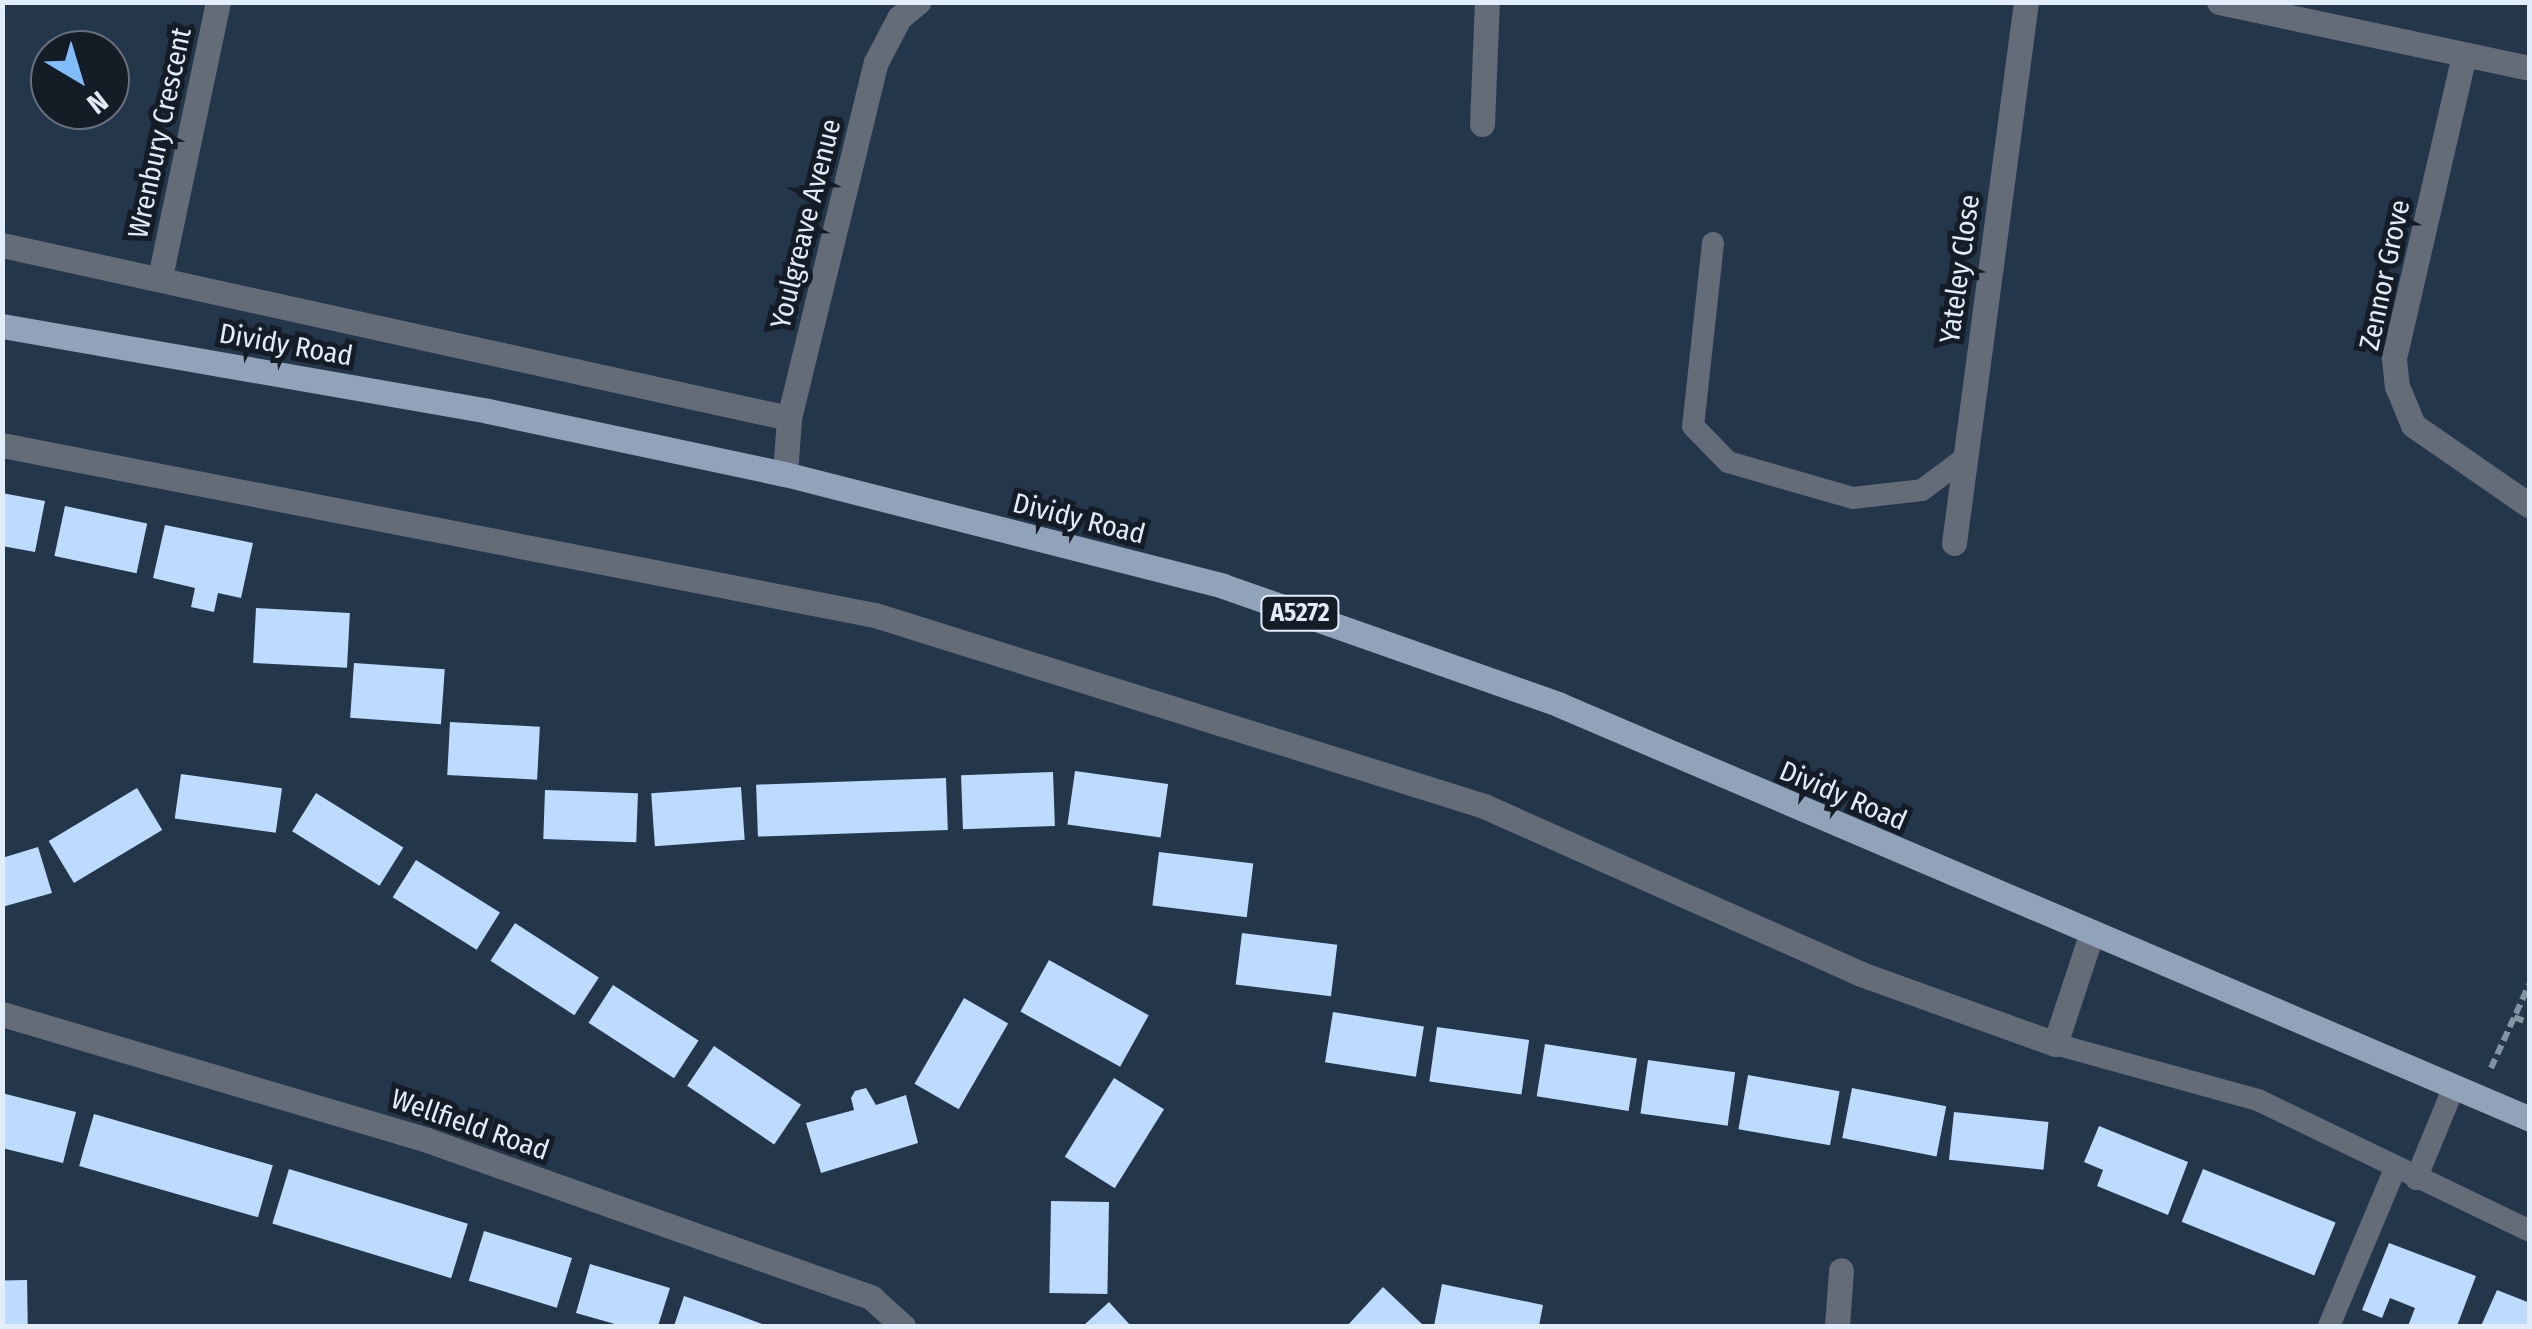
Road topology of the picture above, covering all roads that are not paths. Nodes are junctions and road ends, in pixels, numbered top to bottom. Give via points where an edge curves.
1 (218, 2) edge
2 (918, 2) edge
3 (1487, 2) edge
4 (2026, 2) edge
5 (2219, 2) edge
6 (2464, 54) junction
7 (2530, 68) edge
8 (1482, 124) dead end
9 (1713, 243) dead end
10 (2, 244) edge
11 (160, 276) junction
12 (2, 326) edge
13 (790, 418) junction
14 (2, 445) edge
15 (1964, 458) junction
16 (784, 474) junction
17 (2530, 506) edge
18 (1954, 543) dead end
19 (2092, 932) junction
20 (2, 1014) edge
21 (2056, 1044) junction
22 (2466, 1092) junction
23 (2530, 1119) edge
24 (2406, 1174) junction
25 (2530, 1232) edge
26 (1841, 1270) dead end
27 (903, 1326) edge
28 (1837, 1326) edge
29 (2329, 1326) edge

1 - 11 street, Wrenbury Crescent
2 - 13 street, Youlgreave Avenue via 899,18 876,62
3 - 8 street
4 - 15 street, Yateley Close
5 - 6 street
6 - 7 street
6 - 17 street, Zennor Grove via 2394,359 2397,386 2412,424
9 - 15 lane via 1693,426 1728,462 1852,498 1922,490
10 - 11 street, Dividy Road
11 - 13 street, Dividy Road
12 - 16 main road, Dividy Road / A5272 via 488,411
13 - 16 street, Youlgreave Avenue
14 - 21 street via 875,616 1484,806 1861,974
15 - 18 street, Yateley Close
16 - 19 main road, Dividy Road / A5272 via 1223,586 1560,706
19 - 21 street
19 - 22 main road, Dividy Road / A5272
20 - 27 street, Wellfield Road via 427,1140 872,1298
21 - 24 lane via 2258,1100
22 - 23 main road, Dividy Road / A5272
22 - 24 lane
24 - 25 lane
24 - 29 lane
26 - 28 street

